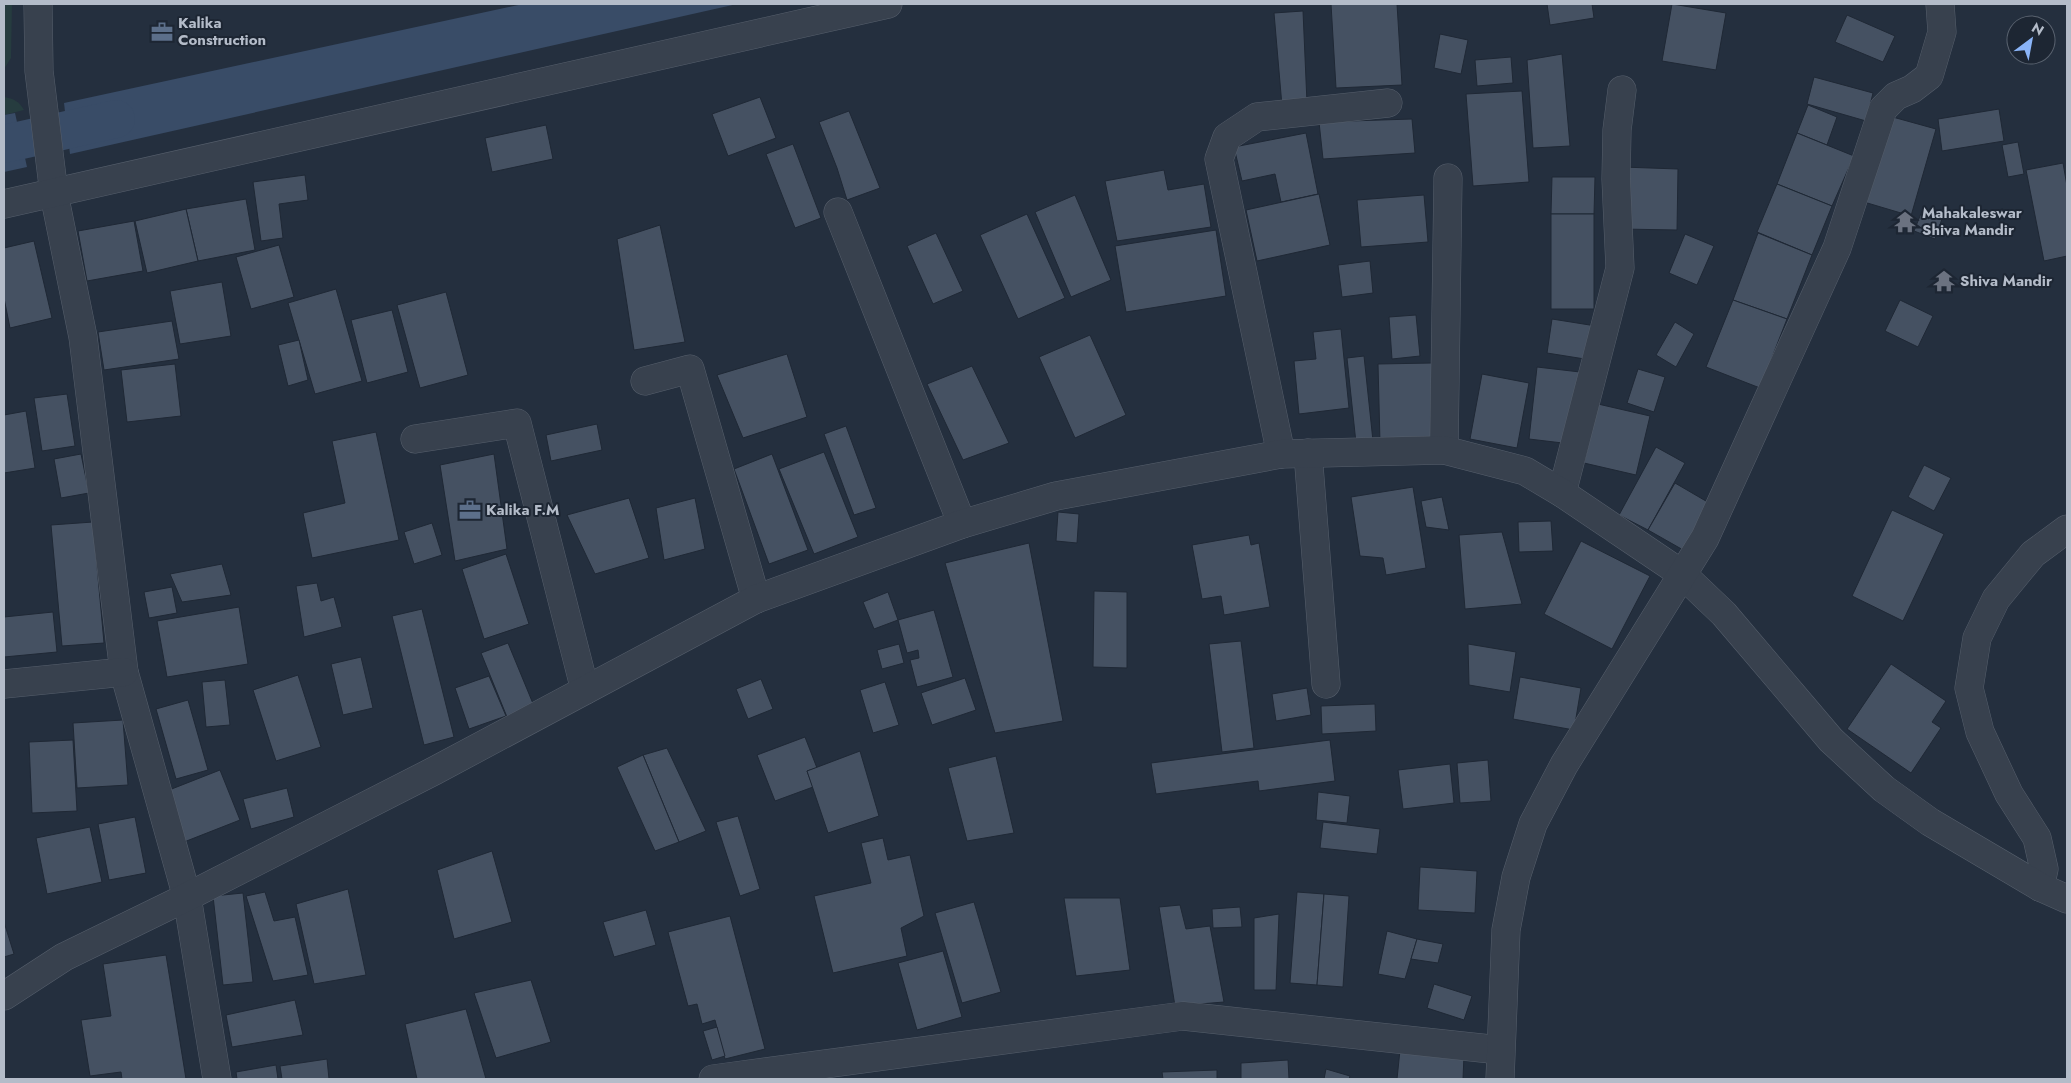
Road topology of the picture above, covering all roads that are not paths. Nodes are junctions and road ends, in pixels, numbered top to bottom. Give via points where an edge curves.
1 (38, 4) edge
2 (888, 4) edge
3 (1940, 4) edge
4 (1622, 90) dead end
5 (1388, 103) dead end
6 (1448, 178) dead end
7 (53, 186) junction
8 (4, 204) edge
9 (838, 212) dead end
10 (645, 381) dead end
11 (415, 439) dead end
12 (1444, 450) junction
13 (1308, 453) junction
14 (1281, 454) junction
15 (1562, 492) junction
16 (962, 524) junction
17 (2067, 529) edge
18 (1682, 574) junction
19 (756, 599) junction
20 (124, 672) junction
21 (4, 684) edge
22 (1326, 684) dead end
23 (586, 690) junction
24 (2040, 887) junction
25 (187, 897) junction
26 (2067, 899) edge
27 (4, 996) edge
28 (1500, 1050) junction
29 (217, 1079) edge
30 (713, 1079) edge
31 (1500, 1079) edge

1 - 7 street via 40,71
2 - 7 street
3 - 18 street via 1942,32 1929,76 1896,96 1883,109 1837,248 1705,538
4 - 15 street via 1616,179 1620,268
5 - 14 street via 1256,117 1227,137 1219,159
6 - 12 street
7 - 8 street
7 - 20 street via 82,327
9 - 16 street
10 - 19 street via 690,369
11 - 23 street via 517,423
12 - 13 street
12 - 15 street via 1525,471
13 - 14 street
13 - 22 street
14 - 16 street via 1056,496
15 - 18 street
16 - 19 street
17 - 24 street via 2033,554 1996,600 1977,638 1969,688 1980,732 2009,794 2037,838 2044,869
18 - 24 street via 1724,614 1830,740 1884,789 1930,822
18 - 28 street via 1564,764 1533,824 1516,877 1506,930
19 - 23 street
20 - 21 street
20 - 25 street
23 - 25 street
24 - 26 street
25 - 27 street via 64,957
25 - 29 street
28 - 30 street via 1183,1016
28 - 31 street

